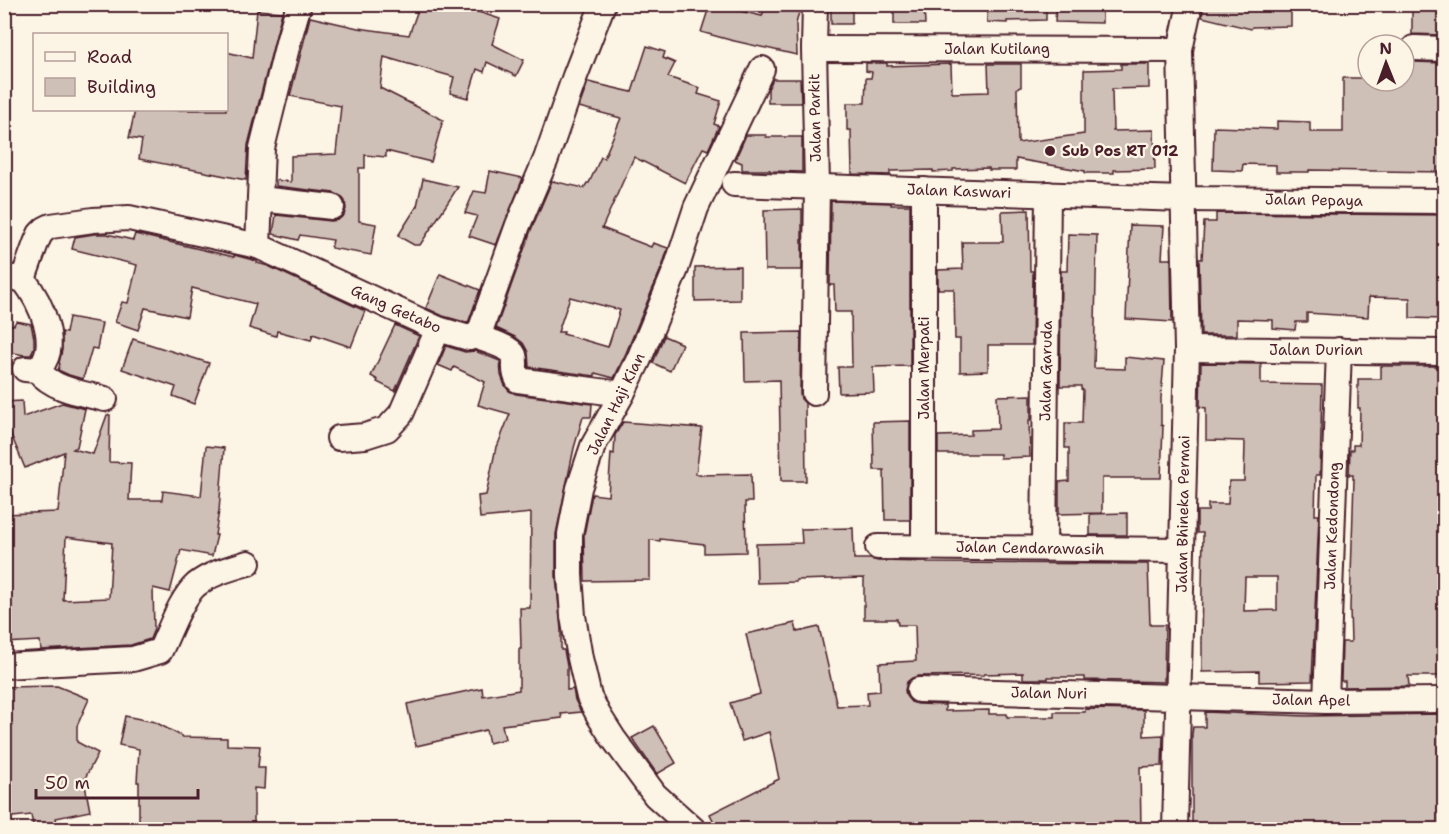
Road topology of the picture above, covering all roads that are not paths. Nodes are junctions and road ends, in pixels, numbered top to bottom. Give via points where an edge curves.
1 (603, 4) edge
2 (815, 4) edge
3 (1190, 4) edge
4 (299, 5) edge
5 (1416, 48) edge
6 (814, 49) junction
7 (1444, 49) edge
8 (1180, 50) junction
9 (762, 69) dead end
10 (734, 183) dead end
11 (817, 186) junction
12 (924, 190) junction
13 (1047, 194) junction
14 (1183, 198) junction
15 (260, 199) junction
16 (1444, 201) edge
17 (332, 207) dead end
18 (258, 246) junction
19 (14, 278) edge
20 (438, 329) junction
21 (474, 336) junction
22 (1187, 350) junction
23 (1339, 350) junction
24 (1444, 352) edge
25 (814, 393) dead end
26 (622, 394) junction
27 (105, 399) dead end
28 (339, 438) dead end
29 (878, 546) dead end
30 (924, 547) junction
31 (1044, 548) junction
32 (1182, 550) junction
33 (248, 562) dead end
34 (4, 666) edge
35 (919, 690) dead end
36 (1178, 697) junction
37 (1444, 700) edge
38 (1326, 701) junction
39 (694, 830) edge
40 (1175, 830) edge

1 - 21 street via 546,159
2 - 6 street, Jalan Parkit
3 - 8 street, Jalan Bhineka Permai
4 - 15 street via 298,41 262,148
5 - 7 street
6 - 8 street, Jalan Kutilang
6 - 11 street, Jalan Parkit
8 - 14 street, Jalan Bhineka Permai
9 - 26 street, Jalan Haji Kian via 696,208 676,269
10 - 11 street, Jalan Kaswari
11 - 12 street, Jalan Kaswari
11 - 25 street, Jalan Parkit
12 - 13 street, Jalan Kaswari
12 - 30 street, Jalan Merpati
13 - 14 street, Jalan Kaswari
13 - 31 street, Jalan Garuda
14 - 16 street, Jalan Pepaya
14 - 22 street, Jalan Bhineka Permai
15 - 17 street
15 - 18 street
18 - 19 street, Gang Getabo via 129,218 93,220 45,230
18 - 20 street, Gang Getabo
19 - 27 street via 33,291 49,332 43,364 31,370 60,388
20 - 21 street, Gang Getabo
20 - 28 street via 401,414 387,429
21 - 26 street, Gang Getabo via 511,350 518,380
22 - 23 street, Jalan Durian
22 - 32 street, Jalan Bhineka Permai
23 - 24 street, Jalan Durian
23 - 38 street, Jalan Kedondong
26 - 39 street, Jalan Haji Kian via 593,446 579,488 570,534 573,616 589,697 599,716 655,795
29 - 30 street, Jalan Cendarawasih
30 - 31 street, Jalan Cendarawasih
31 - 32 street, Jalan Cendarawasih
32 - 36 street, Jalan Bhineka Permai
33 - 34 street via 197,584 187,595 160,651 133,659
35 - 36 street, Jalan Nuri
36 - 38 street, Jalan Apel
36 - 40 street, Jalan Bhineka Permai
37 - 38 street, Jalan Apel

